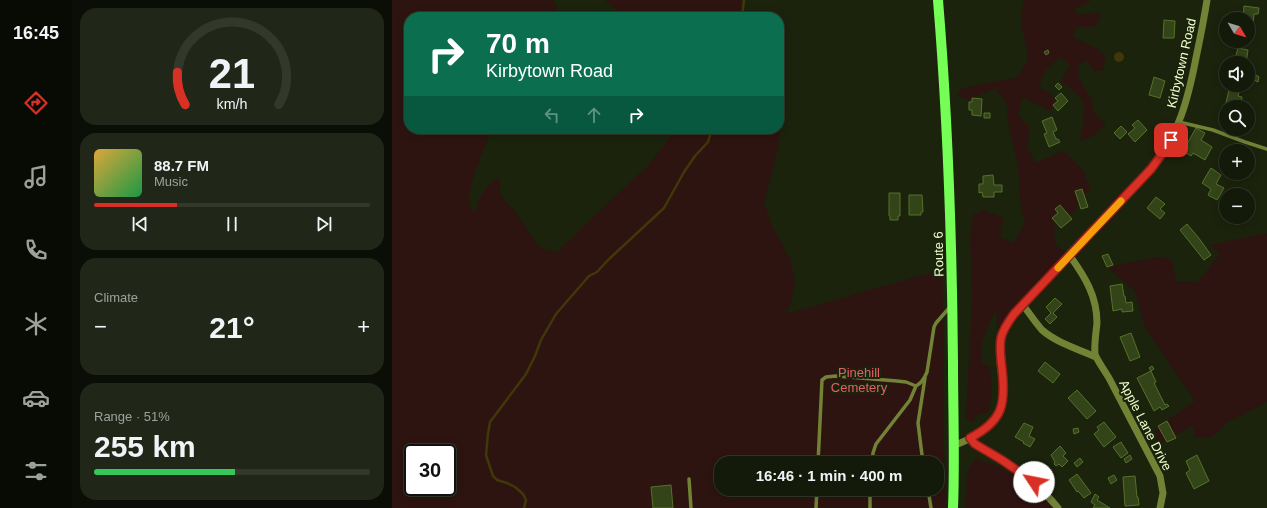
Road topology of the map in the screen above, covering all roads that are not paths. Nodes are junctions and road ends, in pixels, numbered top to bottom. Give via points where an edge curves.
1 (938, 0) edge
2 (1207, 0) edge
3 (1179, 122) junction
4 (1267, 149) edge
5 (1070, 256) junction
6 (952, 304) junction
7 (1023, 304) junction
8 (1096, 357) junction
9 (925, 377) junction
10 (916, 386) junction
11 (970, 438) junction
12 (953, 446) junction
13 (818, 456) edge
14 (873, 456) edge
15 (922, 456) edge
16 (689, 480) dead end
17 (817, 496) edge
18 (870, 496) edge
19 (929, 496) edge
20 (691, 508) edge
21 (816, 508) edge
22 (870, 508) edge
23 (931, 508) edge
24 (953, 508) edge
25 (1058, 508) edge
26 (1160, 508) edge

1 - 6 main road, Route 6 via 950,186
2 - 3 street, Kirbytown Road via 1192,81
3 - 4 lane via 1213,130
3 - 5 street, Kirbytown Road via 1159,160
5 - 7 street, Kirbytown Road
5 - 8 street via 1094,297 1097,320
6 - 9 lane via 936,323
6 - 12 main road, Route 6
7 - 8 street via 1046,333
7 - 11 street, Kirbytown Road via 1001,337 1004,391 1001,408 992,424
8 - 26 street, Apple Lane Drive via 1160,476 1163,493
9 - 10 lane
9 - 15 lane via 918,423
10 - 13 lane via 898,380 836,376 824,378 821,382
10 - 14 lane via 910,400 876,444
11 - 12 street, Kirbytown Road
11 - 25 street via 975,444 1034,482
12 - 24 main road, Route 6
16 - 20 lane
17 - 21 lane
18 - 22 lane
19 - 23 lane

